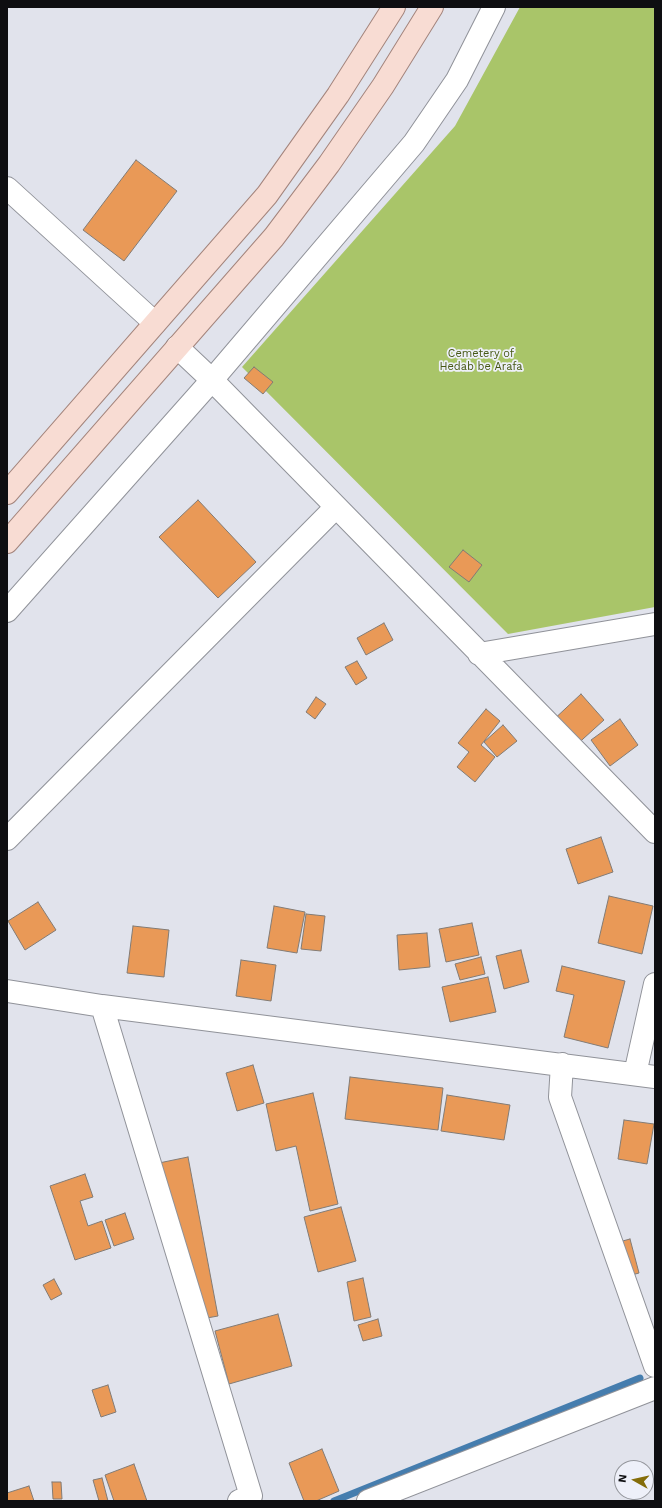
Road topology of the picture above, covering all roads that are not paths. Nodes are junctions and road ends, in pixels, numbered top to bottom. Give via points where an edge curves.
1 (394, 7) edge
2 (432, 7) edge
3 (494, 7) edge
4 (7, 188) edge
5 (155, 323) junction
6 (177, 347) junction
7 (212, 380) junction
8 (7, 493) edge
9 (336, 507) junction
10 (7, 542) edge
11 (7, 611) edge
12 (655, 624) edge
13 (479, 654) junction
14 (655, 832) edge
15 (7, 839) edge
16 (655, 984) edge
17 (7, 991) edge
18 (102, 1006) junction
19 (562, 1064) junction
20 (645, 1075) edge
21 (655, 1366) edge
22 (655, 1388) edge
23 (239, 1501) edge
24 (368, 1501) edge

1 - 5 main road via 338,95 267,195
2 - 6 main road via 383,86 329,164 274,236
3 - 7 street via 456,80 414,143
4 - 5 street
5 - 8 main road
6 - 7 street
6 - 10 main road
7 - 9 street
7 - 11 street
9 - 13 street
9 - 15 street
12 - 13 street
13 - 14 street
16 - 20 street
17 - 18 street
18 - 19 street
18 - 23 street via 252,1496
19 - 20 street
19 - 21 street via 560,1097
22 - 24 street

